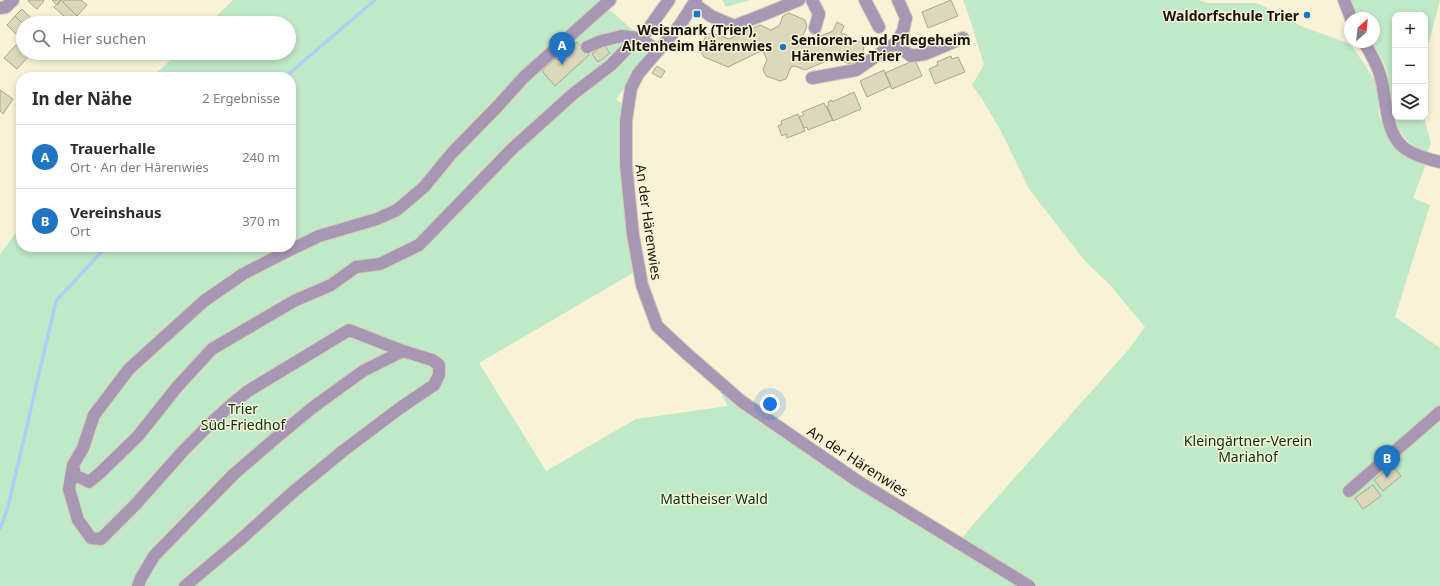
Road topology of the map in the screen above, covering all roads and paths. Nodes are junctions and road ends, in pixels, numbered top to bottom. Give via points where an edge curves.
1 (13, 0) edge
2 (610, 0) edge
3 (669, 0) edge
4 (799, 0) edge
5 (812, 0) edge
6 (865, 0) edge
7 (898, 0) edge
8 (1344, 0) edge
9 (695, 2) edge
10 (0, 8) edge
11 (1349, 12) edge
12 (879, 27) dead end
13 (815, 28) dead end
14 (963, 38) dead end
15 (639, 39) junction
16 (897, 42) junction
17 (587, 47) dead end
18 (1367, 48) edge
19 (658, 51) junction
20 (812, 78) dead end
21 (1440, 162) edge
22 (296, 247) edge
23 (286, 252) edge
24 (403, 351) junction
25 (1440, 412) edge
26 (73, 465) junction
27 (1349, 491) dead end
28 (138, 586) edge
29 (185, 586) edge
30 (1029, 586) edge

1 - 10 street via 6,7
2 - 22 street via 524,77 452,153 424,187 397,210 319,236
3 - 15 street
4 - 9 street via 734,26 711,16
5 - 13 street via 819,14
6 - 12 street
7 - 16 street via 906,18
8 - 11 street
9 - 19 street, An der Härenwies
14 - 16 street via 925,54 911,56
15 - 17 street via 622,36
15 - 19 street
15 - 26 street via 611,65 573,94 512,150 420,245 380,264 356,267 331,285 294,301 212,349 177,387 138,436 102,472 89,482 75,475
16 - 20 street via 856,70
18 - 21 street via 1380,75 1387,117 1396,138 1403,148
19 - 30 street, An der Härenwies via 638,74 631,88 626,120 626,165 633,235 642,286 657,326 741,401 859,482
23 - 26 street via 243,274 204,301 129,369 94,415 83,448
24 - 26 street via 349,330 248,391 212,422 101,539 91,538 78,520 69,489
24 - 28 street via 363,371 312,408 234,474 154,556
24 - 29 street via 432,360 439,365 439,375 434,385 343,450
25 - 27 street

